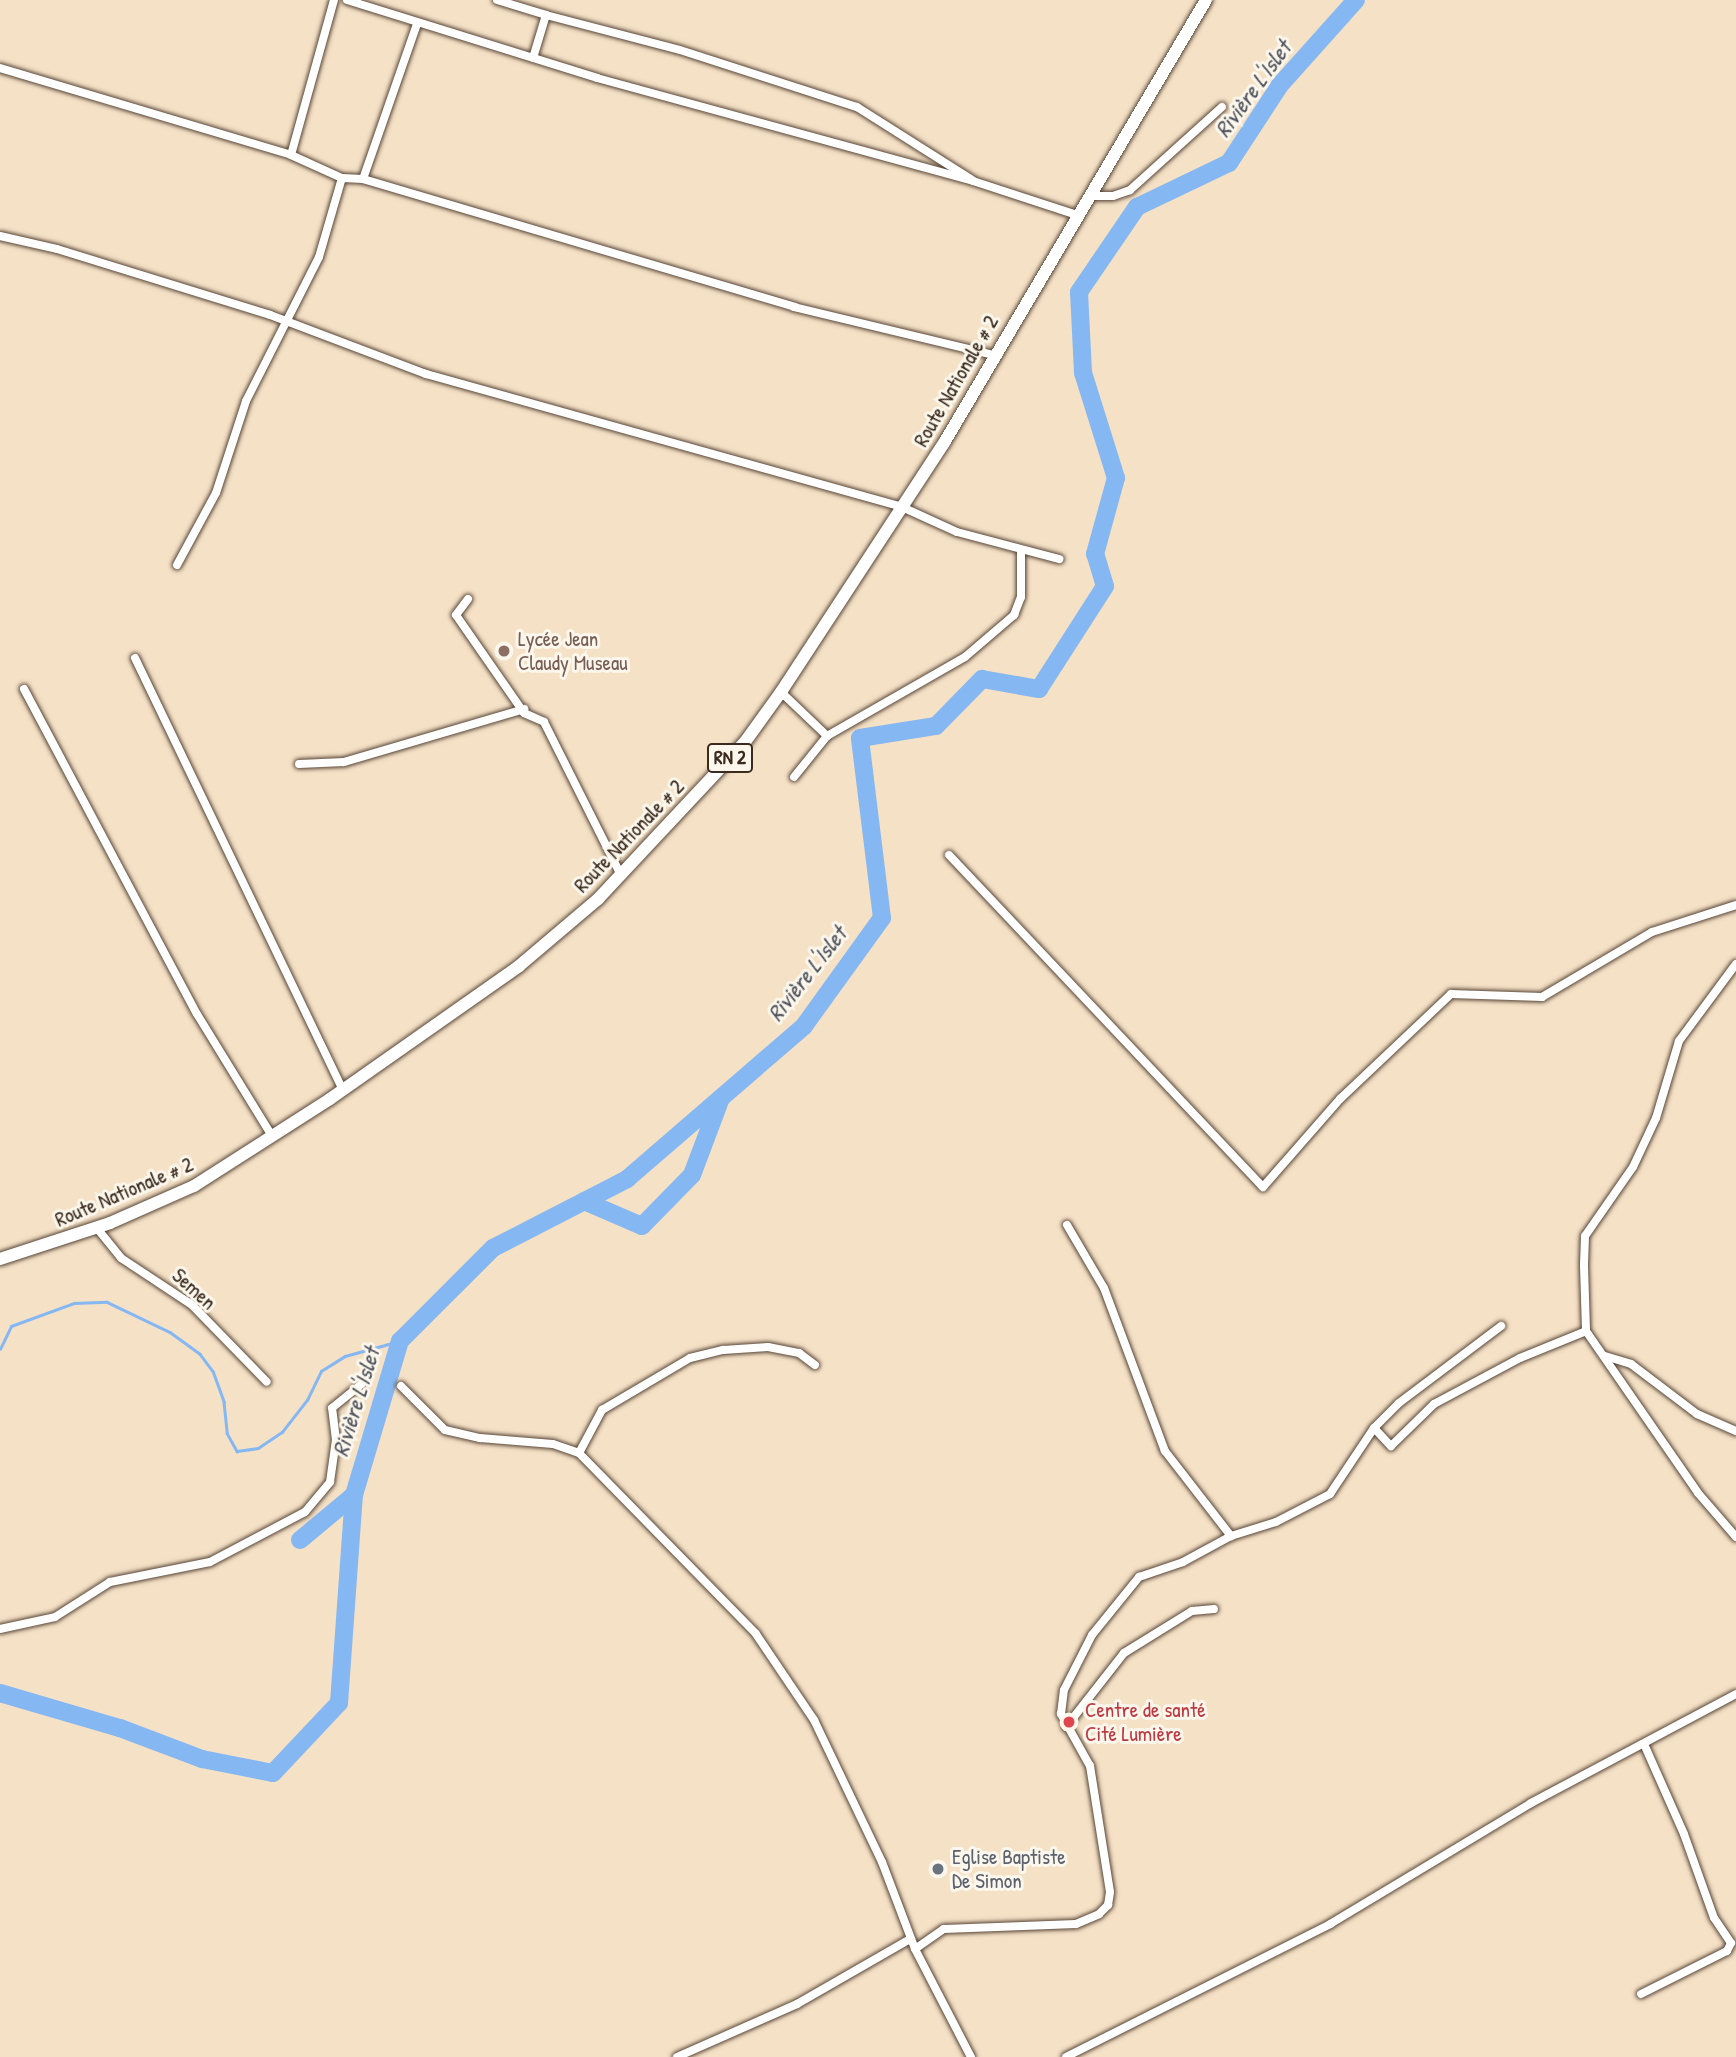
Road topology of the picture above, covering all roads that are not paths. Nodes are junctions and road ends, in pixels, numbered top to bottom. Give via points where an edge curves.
1 (334, 0) edge
2 (347, 0) edge
3 (497, 0) edge
4 (1206, 0) edge
5 (546, 15) junction
6 (417, 24) junction
7 (533, 58) junction
8 (0, 68) edge
9 (1222, 107) dead end
10 (291, 155) junction
11 (342, 178) junction
12 (363, 179) junction
13 (973, 181) junction
14 (1089, 196) junction
15 (1077, 215) junction
16 (0, 236) edge
17 (286, 322) junction
18 (994, 355) junction
19 (902, 507) junction
20 (1021, 552) junction
21 (1059, 559) dead end
22 (177, 565) dead end
23 (468, 599) dead end
24 (135, 658) dead end
25 (24, 689) dead end
26 (781, 692) junction
27 (524, 709) junction
28 (827, 736) junction
29 (299, 764) dead end
30 (794, 777) dead end
31 (949, 855) dead end
32 (621, 875) junction
33 (1736, 905) edge
34 (1736, 964) edge
35 (343, 1090) junction
36 (272, 1136) junction
37 (1067, 1225) dead end
38 (96, 1227) junction
39 (0, 1259) edge
40 (1501, 1326) dead end
41 (1586, 1331) junction
42 (1605, 1356) junction
43 (815, 1365) dead end
44 (267, 1381) dead end
45 (362, 1384) dead end
46 (401, 1386) dead end
47 (1374, 1428) junction
48 (1736, 1431) edge
49 (579, 1453) junction
50 (1231, 1536) junction
51 (1736, 1537) edge
52 (1214, 1609) dead end
53 (0, 1629) edge
54 (1736, 1694) edge
55 (1066, 1727) junction
56 (1644, 1744) junction
57 (910, 1939) junction
58 (915, 1949) junction
59 (1641, 1994) dead end
60 (677, 2057) edge
61 (971, 2057) edge
62 (1066, 2057) edge

1 - 10 street
2 - 6 street
3 - 5 street
4 - 14 main road, Route Nationale # 2 / RN 2
5 - 7 street
5 - 13 street via 824,93 890,125
6 - 7 street
6 - 12 street
7 - 13 street
8 - 10 street
9 - 14 street via 1130,190
10 - 11 street
11 - 12 street
11 - 17 street via 318,257
12 - 18 street via 794,307
13 - 15 street
14 - 15 main road, Route Nationale # 2 / RN 2
15 - 18 main road, Route Nationale # 2 / RN 2
16 - 17 street via 57,249
17 - 19 street via 426,374
17 - 22 street via 246,401 216,493
18 - 19 main road, Route Nationale # 2 / RN 2
19 - 20 street via 957,532
19 - 26 main road, Route Nationale # 2 / RN 2
20 - 21 street
20 - 28 street via 1021,597 1014,615 965,657
23 - 27 street via 456,615
24 - 35 street
25 - 36 street via 197,1014
26 - 28 street
26 - 32 main road, Route Nationale # 2 / RN 2 via 745,742
27 - 29 street via 344,762
27 - 32 street via 544,723
28 - 30 street
31 - 33 street via 1263,1187 1340,1099 1451,994 1542,996 1653,932
32 - 35 main road, Route Nationale # 2 / RN 2 via 519,966
34 - 41 street via 1679,1041 1656,1118 1633,1167 1585,1236
35 - 36 main road, Route Nationale # 2 / RN 2
36 - 38 main road, Route Nationale # 2 / RN 2 via 194,1186
37 - 50 street via 1104,1288 1164,1451
38 - 39 main road, Route Nationale # 2 / RN 2
38 - 44 street, Semen via 121,1258 192,1306
40 - 47 street via 1420,1386
41 - 42 street
41 - 47 street via 1520,1358 1434,1404 1391,1446
42 - 48 street via 1631,1364 1688,1408
42 - 51 street via 1698,1493
43 - 49 street via 799,1353 768,1347 690,1358 602,1410
45 - 53 street via 332,1408 336,1440 330,1482 305,1512 210,1562 110,1582 55,1617
46 - 49 street via 445,1430 471,1437 553,1444
47 - 50 street via 1331,1494 1276,1522
49 - 57 street via 756,1634 814,1720 882,1863
50 - 55 street via 1184,1562 1139,1577 1092,1635 1064,1690 1061,1714
52 - 55 street via 1192,1611 1129,1648
54 - 56 street
55 - 58 street via 1090,1766 1110,1892 1108,1905 1076,1924 944,1929
56 - 59 street via 1684,1834 1714,1918 1731,1943 1727,1951
56 - 62 street via 1531,1803 1330,1924
57 - 58 street
57 - 60 street via 797,2004
58 - 61 street

